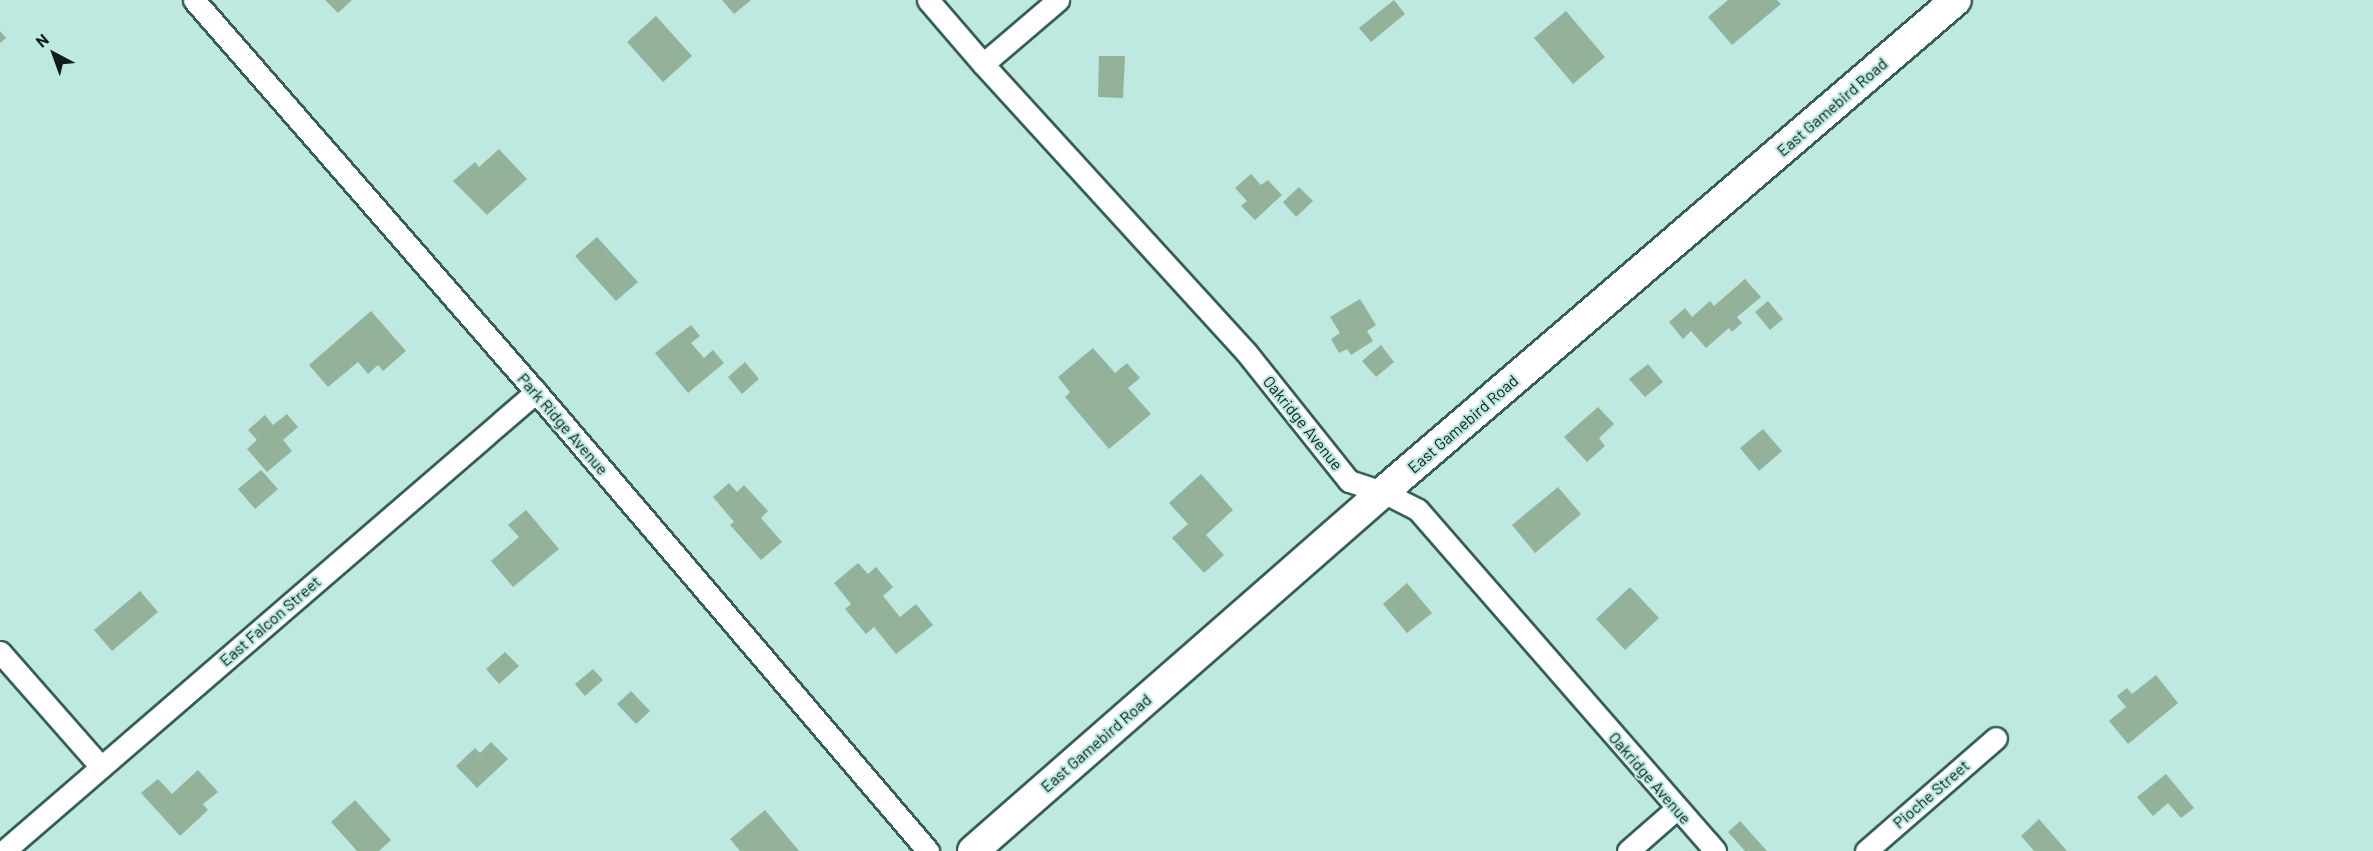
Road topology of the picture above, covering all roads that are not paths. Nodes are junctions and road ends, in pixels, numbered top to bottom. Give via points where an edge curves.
1 (194, 0) edge
2 (928, 0) edge
3 (1058, 0) edge
4 (1956, 0) edge
5 (983, 64) junction
6 (536, 392) junction
7 (1383, 492) junction
8 (0, 652) edge
9 (1996, 738) dead end
10 (100, 767) junction
11 (1676, 809) junction
12 (4, 851) edge
13 (928, 851) edge
14 (973, 851) edge
15 (1628, 851) edge
16 (1715, 851) edge
17 (1866, 851) edge

1 - 6 street, Park Ridge Avenue
2 - 5 street, Oakridge Avenue
3 - 5 street
4 - 7 main road, East Gamebird Road
5 - 7 street, Oakridge Avenue via 1246,352 1349,481
6 - 10 street, East Falcon Street
6 - 13 street, Park Ridge Avenue
7 - 11 street, Oakridge Avenue via 1418,510
7 - 14 main road, East Gamebird Road
8 - 10 street
9 - 17 street, Pioche Street
10 - 12 street, East Falcon Street
11 - 15 street
11 - 16 street, Oakridge Avenue

